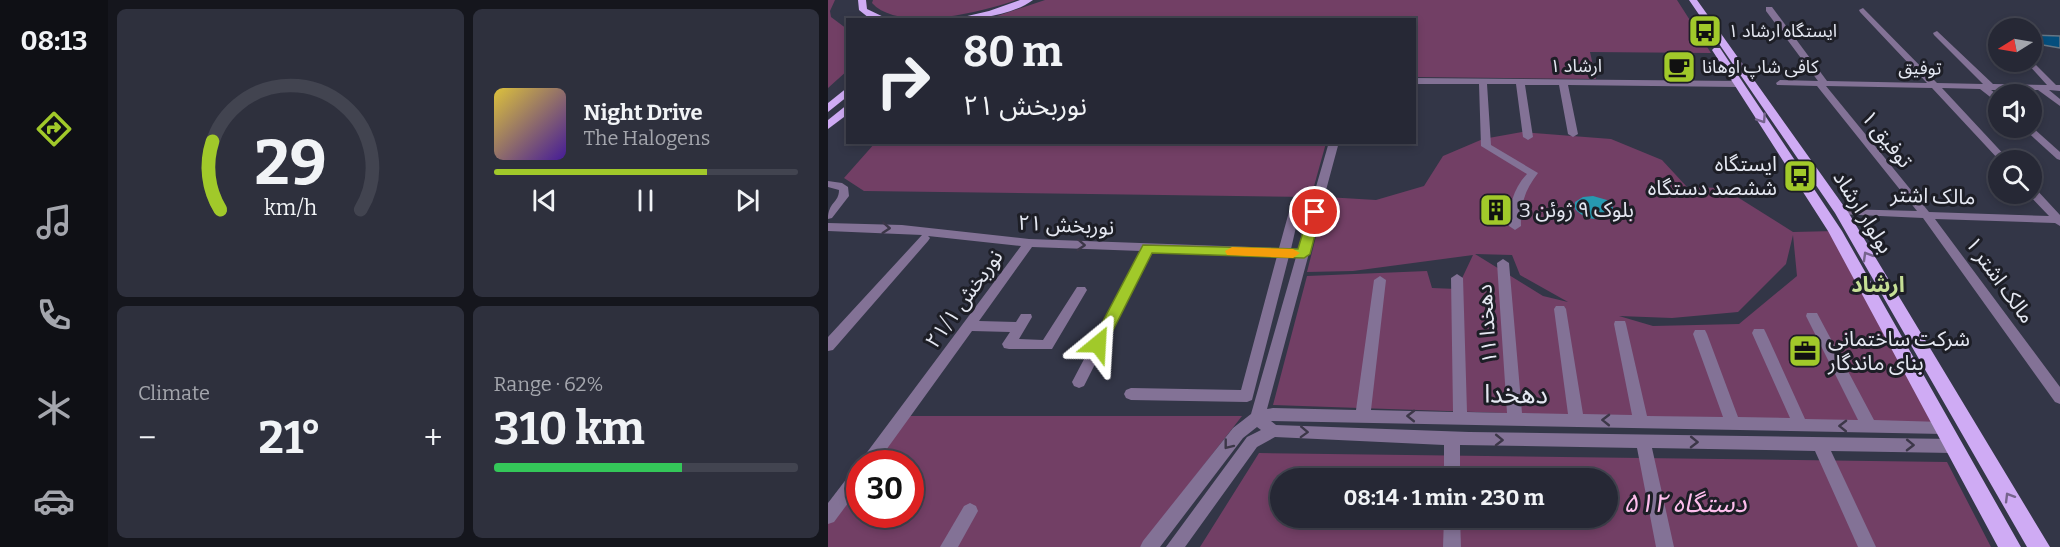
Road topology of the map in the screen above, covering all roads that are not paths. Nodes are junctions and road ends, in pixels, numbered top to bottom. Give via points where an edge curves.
1 (862, 0) edge
2 (1029, 0) edge
3 (1695, 2) edge
4 (1769, 9) dead end
5 (1863, 10) dead end
6 (879, 18) edge
7 (964, 18) edge
8 (1937, 33) dead end
9 (2040, 72) edge
10 (1416, 81) edge
11 (1483, 82) junction
12 (1520, 82) junction
13 (1563, 82) junction
14 (1780, 83) dead end
15 (1822, 83) junction
16 (1738, 84) junction
17 (1934, 85) junction
18 (1987, 87) joint
19 (2057, 88) edge
20 (2042, 89) edge
21 (846, 92) edge
22 (2060, 103) edge
23 (828, 109) edge
24 (846, 109) edge
25 (828, 126) edge
26 (1573, 134) dead end
27 (1528, 137) dead end
28 (2039, 138) edge
29 (1333, 144) edge
30 (1995, 150) edge
31 (2060, 156) edge
32 (828, 184) edge
33 (828, 190) edge
34 (1297, 201) dead end
35 (2042, 202) edge
36 (828, 206) edge
37 (1841, 212) junction
38 (828, 216) edge
39 (1927, 216) junction
40 (2059, 220) edge
41 (1515, 226) dead end
42 (828, 227) edge
43 (924, 238) dead end
44 (1029, 243) junction
45 (1148, 248) junction
46 (1284, 253) junction
47 (1303, 257) junction
48 (1503, 263) dead end
49 (1457, 278) dead end
50 (1380, 280) dead end
51 (1081, 290) dead end
52 (1560, 309) dead end
53 (1879, 313) junction
54 (1901, 315) junction
55 (1812, 316) dead end
56 (1620, 324) dead end
57 (969, 326) junction
58 (1760, 333) dead end
59 (1700, 334) dead end
60 (828, 346) edge
61 (1079, 382) dead end
62 (2058, 391) edge
63 (1131, 394) dead end
64 (1363, 415) junction
65 (1460, 416) junction
66 (1257, 418) junction
67 (1515, 418) junction
68 (1575, 419) junction
69 (1641, 421) junction
70 (1733, 423) junction
71 (1800, 425) junction
72 (1869, 426) junction
73 (1943, 428) junction
74 (1273, 431) junction
75 (1452, 439) junction
76 (1643, 442) junction
77 (1820, 444) junction
78 (1953, 446) junction
79 (877, 450) edge
80 (1452, 468) edge
81 (846, 492) edge
82 (970, 511) dead end
83 (828, 516) edge
84 (1452, 528) edge
85 (949, 547) edge
86 (1149, 547) edge
87 (1175, 547) edge
88 (1452, 547) edge
89 (1665, 547) edge
90 (1867, 547) edge
91 (2010, 547) edge
92 (2039, 547) edge

1 - 6 main road via 864,10
2 - 7 main road
3 - 16 main road, بولوار ارشاد
3 - 37 main road, بولوار ارشاد
4 - 15 street, توفیق ۱
5 - 17 street
8 - 18 street
9 - 19 street
10 - 11 street, ارشاد ۱
11 - 12 street, ارشاد ۱
11 - 41 street via 1486,146 1533,173 1518,194
12 - 13 street, ارشاد ۱
12 - 27 street
13 - 16 street, ارشاد ۱
13 - 26 street
14 - 15 street, توفیق
15 - 17 street, توفیق
15 - 39 street, توفیق ۱
16 -> 53 main road, بولوار ارشاد via 1825,215
17 - 18 street, توفیق
17 - 30 street
20 - 22 street
21 - 23 main road
24 - 25 main road
28 - 31 street
29 - 47 street
32 - 38 street via 844,189 844,196
33 - 36 street via 834,193
34 - 46 street
35 - 40 street
37 - 39 street, مالک اشتر
54 -> 37 main road, بولوار ارشاد
39 - 40 street, مالک اشتر
39 - 62 street, مالک اشتر ۱
42 -> 44 street, نوربخش ۲۱ via 902,229
43 - 60 street
44 -> 45 street, نوربخش ۲۱
44 - 57 street, نوربخش ۲۱/۱
45 - 46 street, نوربخش ۲۱
45 - 61 street
46 - 47 street, نوربخش ۲۱
46 - 63 street via 1247,396
47 - 66 street
48 - 67 street, دهخدا ۱۱
49 - 65 street
50 - 64 street
51 - 57 street via 1047,345 1009,344 1023,322
52 - 68 street
53 - 54 main road
53 - 73 main road, بولوار ارشاد
92 -> 54 main road, بولوار ارشاد
55 - 72 street
56 - 69 street
57 - 79 street, نوربخش ۲۱/۱
58 - 71 street
59 - 70 street
65 -> 64 street, دهخدا
64 - 66 street, دهخدا via 1273,414
65 - 67 street, دهخدا
66 - 74 street
66 -> 86 street via 1238,433
67 - 68 street, دهخدا
69 -> 68 street, دهخدا
69 - 70 street, دهخدا
70 - 71 street, دهخدا
72 -> 71 street, دهخدا
72 - 73 street, دهخدا
73 - 78 main road, بولوار ارشاد
74 -> 75 street, دهخدا
74 - 87 street via 1252,442
75 -> 76 street, دهخدا
75 - 80 street
76 -> 77 street, دهخدا
76 - 89 street
77 -> 78 street, دهخدا
77 - 90 street
78 - 91 main road, بولوار ارشاد
81 - 83 street
82 - 85 street
84 - 88 street

